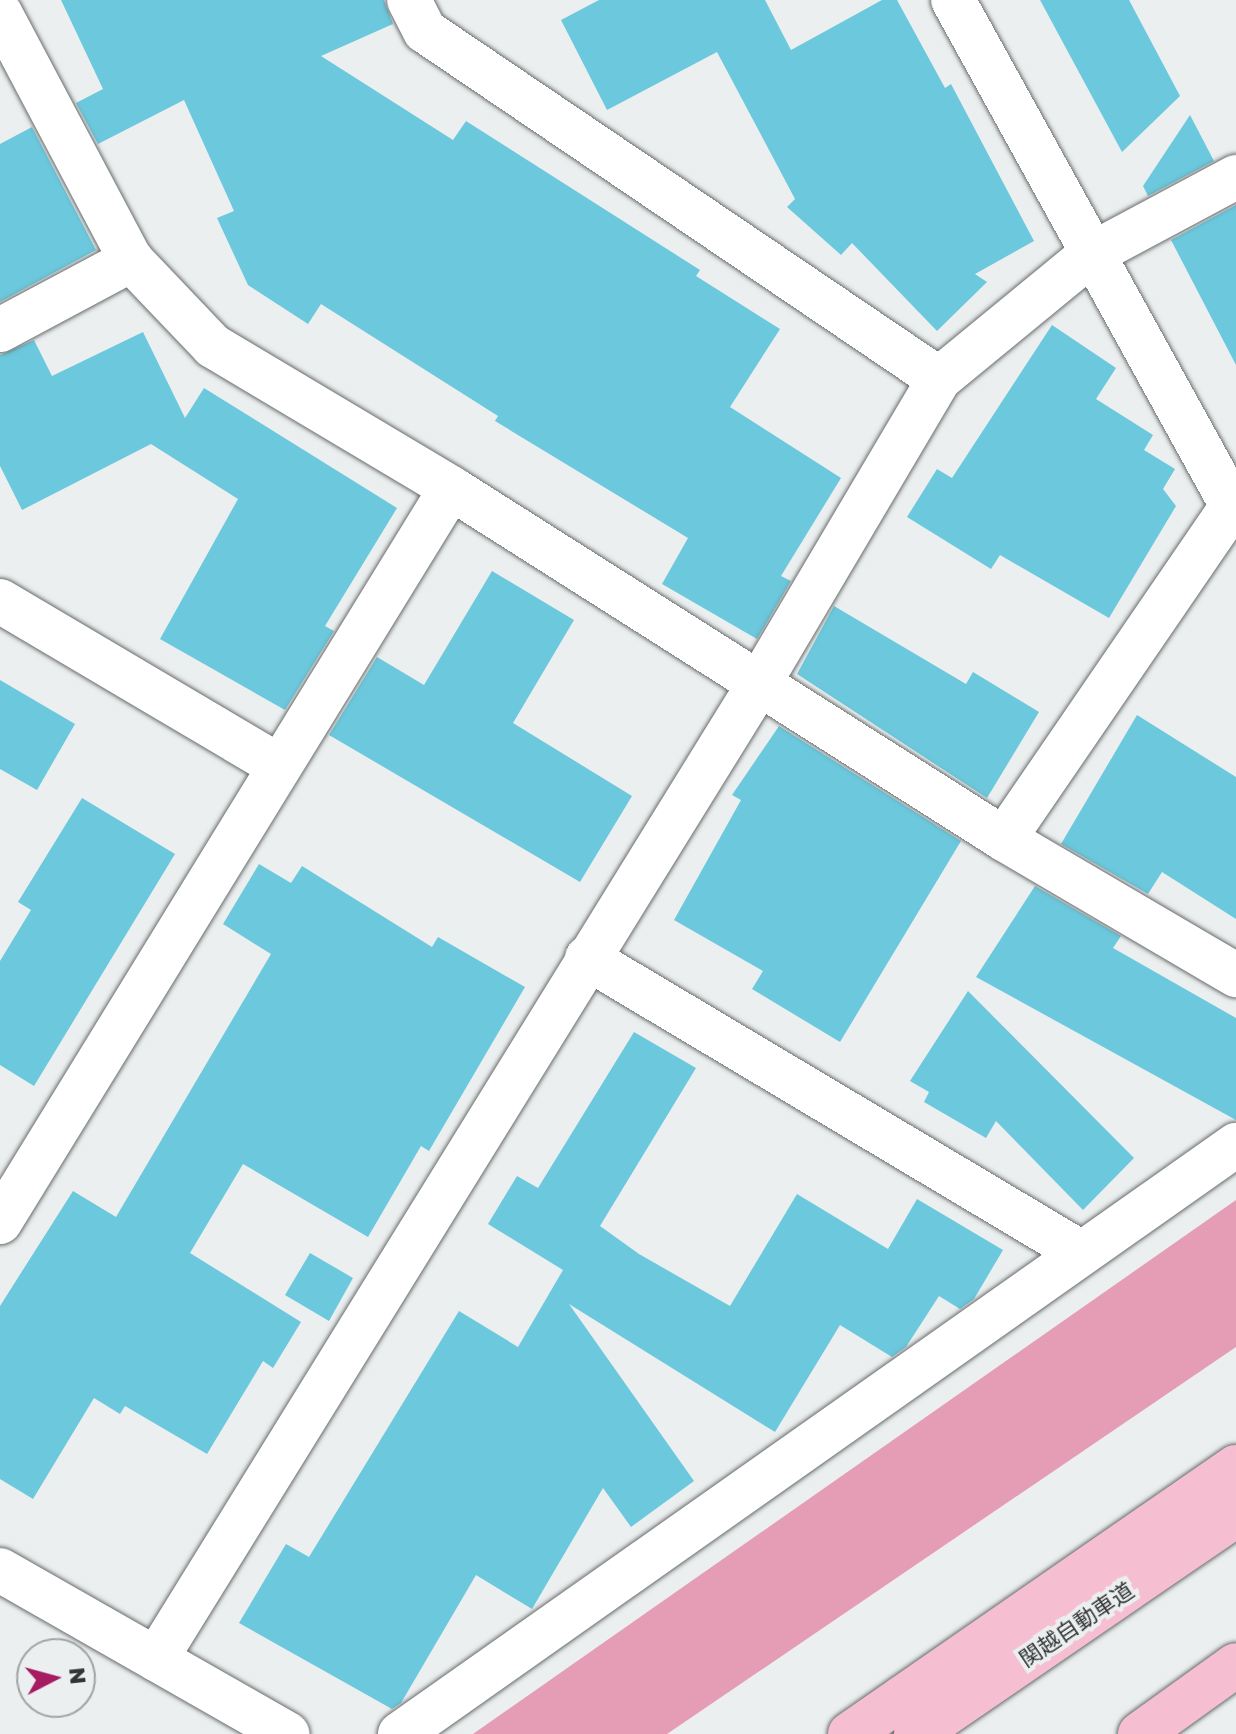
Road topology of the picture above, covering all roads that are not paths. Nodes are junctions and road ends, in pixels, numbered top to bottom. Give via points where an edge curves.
1 (409, 0) edge
2 (953, 0) edge
3 (0, 13) edge
4 (1236, 177) edge
5 (1090, 255) junction
6 (131, 260) junction
7 (0, 330) edge
8 (939, 379) junction
9 (451, 488) junction
10 (1234, 510) edge
11 (0, 601) edge
12 (757, 687) junction
13 (279, 766) junction
14 (1004, 839) junction
15 (587, 958) junction
16 (1236, 975) edge
17 (1236, 1145) edge
18 (0, 1222) edge
19 (1080, 1252) junction
20 (1236, 1467) edge
21 (1236, 1515) edge
22 (0, 1570) edge
23 (156, 1659) junction
24 (1236, 1665) edge
25 (288, 1734) edge
26 (400, 1734) edge
27 (850, 1734) edge
28 (916, 1734) edge
29 (1140, 1734) edge

1 - 8 street via 425,31
2 - 5 street
3 - 6 street
4 - 5 street
5 - 8 street
5 - 10 street
6 - 7 street
6 - 9 street via 213,346
8 - 12 street
9 - 12 street
9 - 13 street
10 - 14 street
11 - 13 street
12 - 14 street
12 - 15 street
13 - 18 street
14 - 16 street
15 - 19 street
15 - 23 street
17 - 19 street
19 - 26 street
20 - 27 highway
21 - 28 highway, 関越自動車道
22 - 23 street
23 - 25 street
24 - 29 highway

